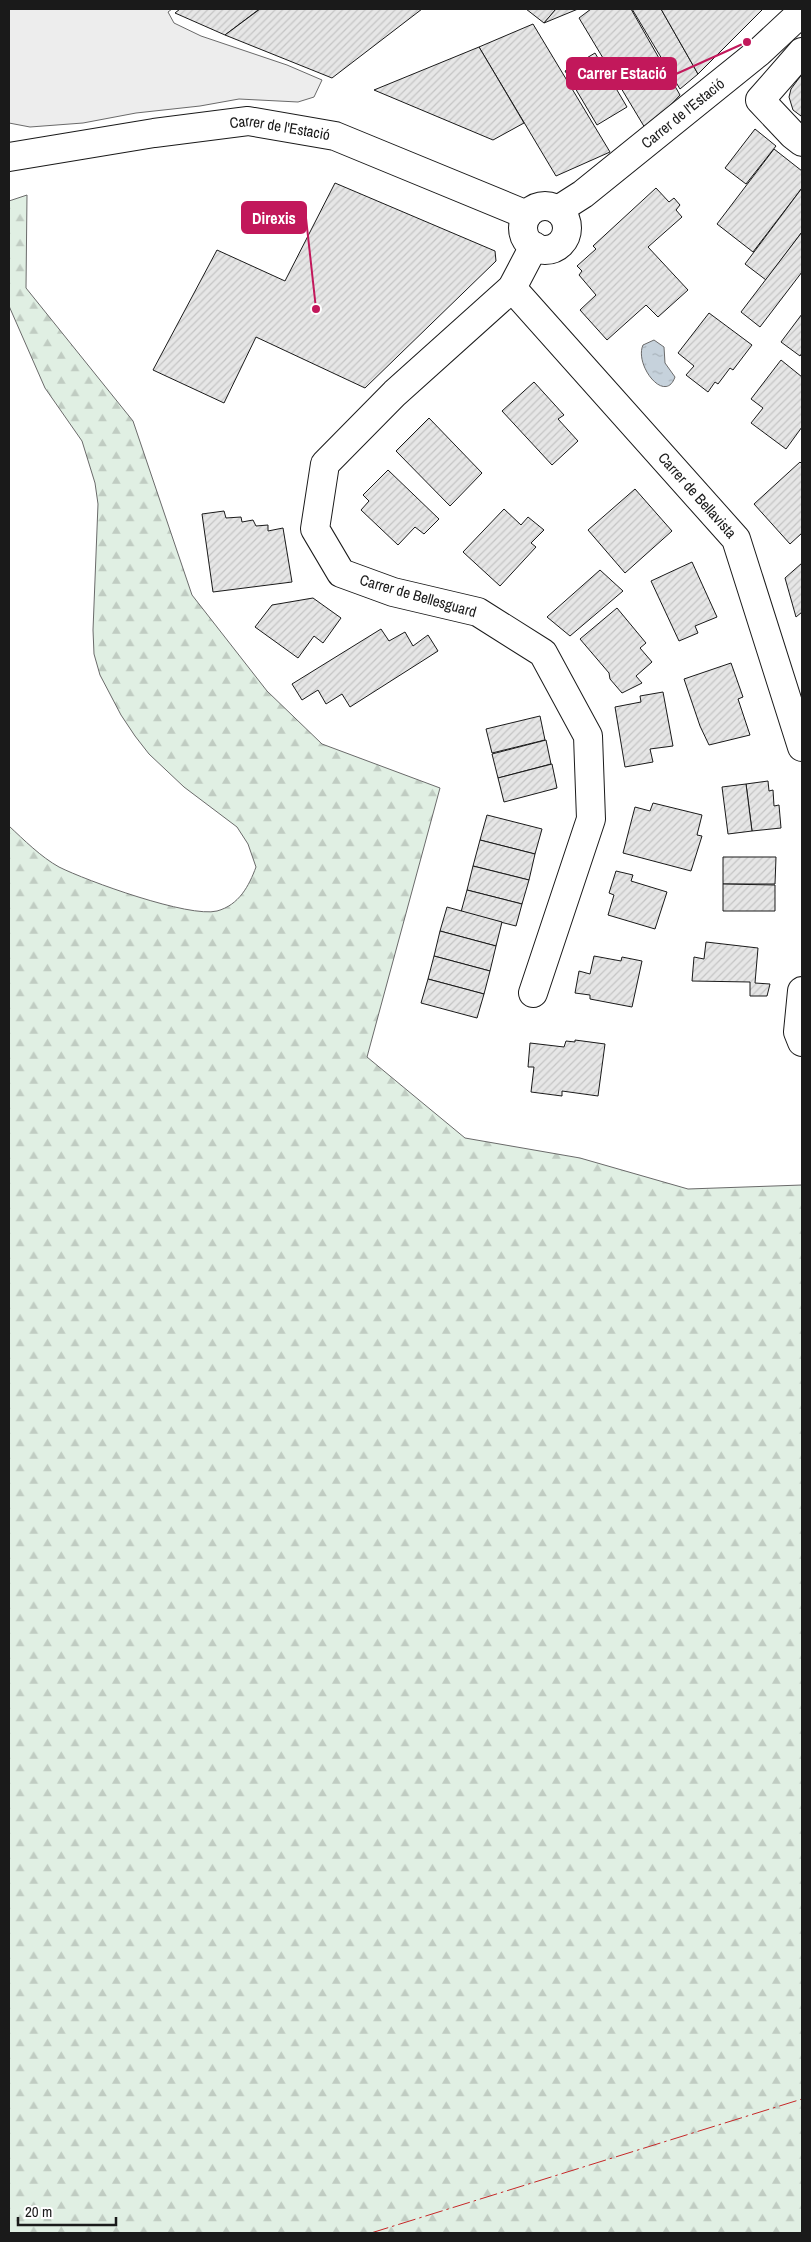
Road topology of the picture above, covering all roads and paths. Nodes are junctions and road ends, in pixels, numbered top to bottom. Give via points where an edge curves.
1 (799, 11) edge
2 (802, 52) edge
3 (802, 142) edge
4 (13, 155) edge
5 (558, 210) junction
6 (527, 215) junction
7 (534, 246) junction
8 (512, 288) junction
9 (802, 747) edge
10 (802, 990) edge
11 (534, 994) dead end
12 (802, 1042) edge

1 - 5 street, Carrer de l'Estació via 744,64 583,194
2 - 3 street via 760,100
4 - 6 street, Carrer de l'Estació via 248,121 335,136
5 - 6 street via 541,206
5 - 7 street via 566,220 563,240 551,249
6 - 7 street via 523,232
7 - 8 street, Carrer de Bellesguard
8 - 9 street, Carrer de Bellavista via 736,539
8 - 11 street, Carrer de Bellesguard via 395,393 325,464 315,529 341,573 393,592 478,612 543,654 588,736 591,819
10 - 12 street via 798,1032

